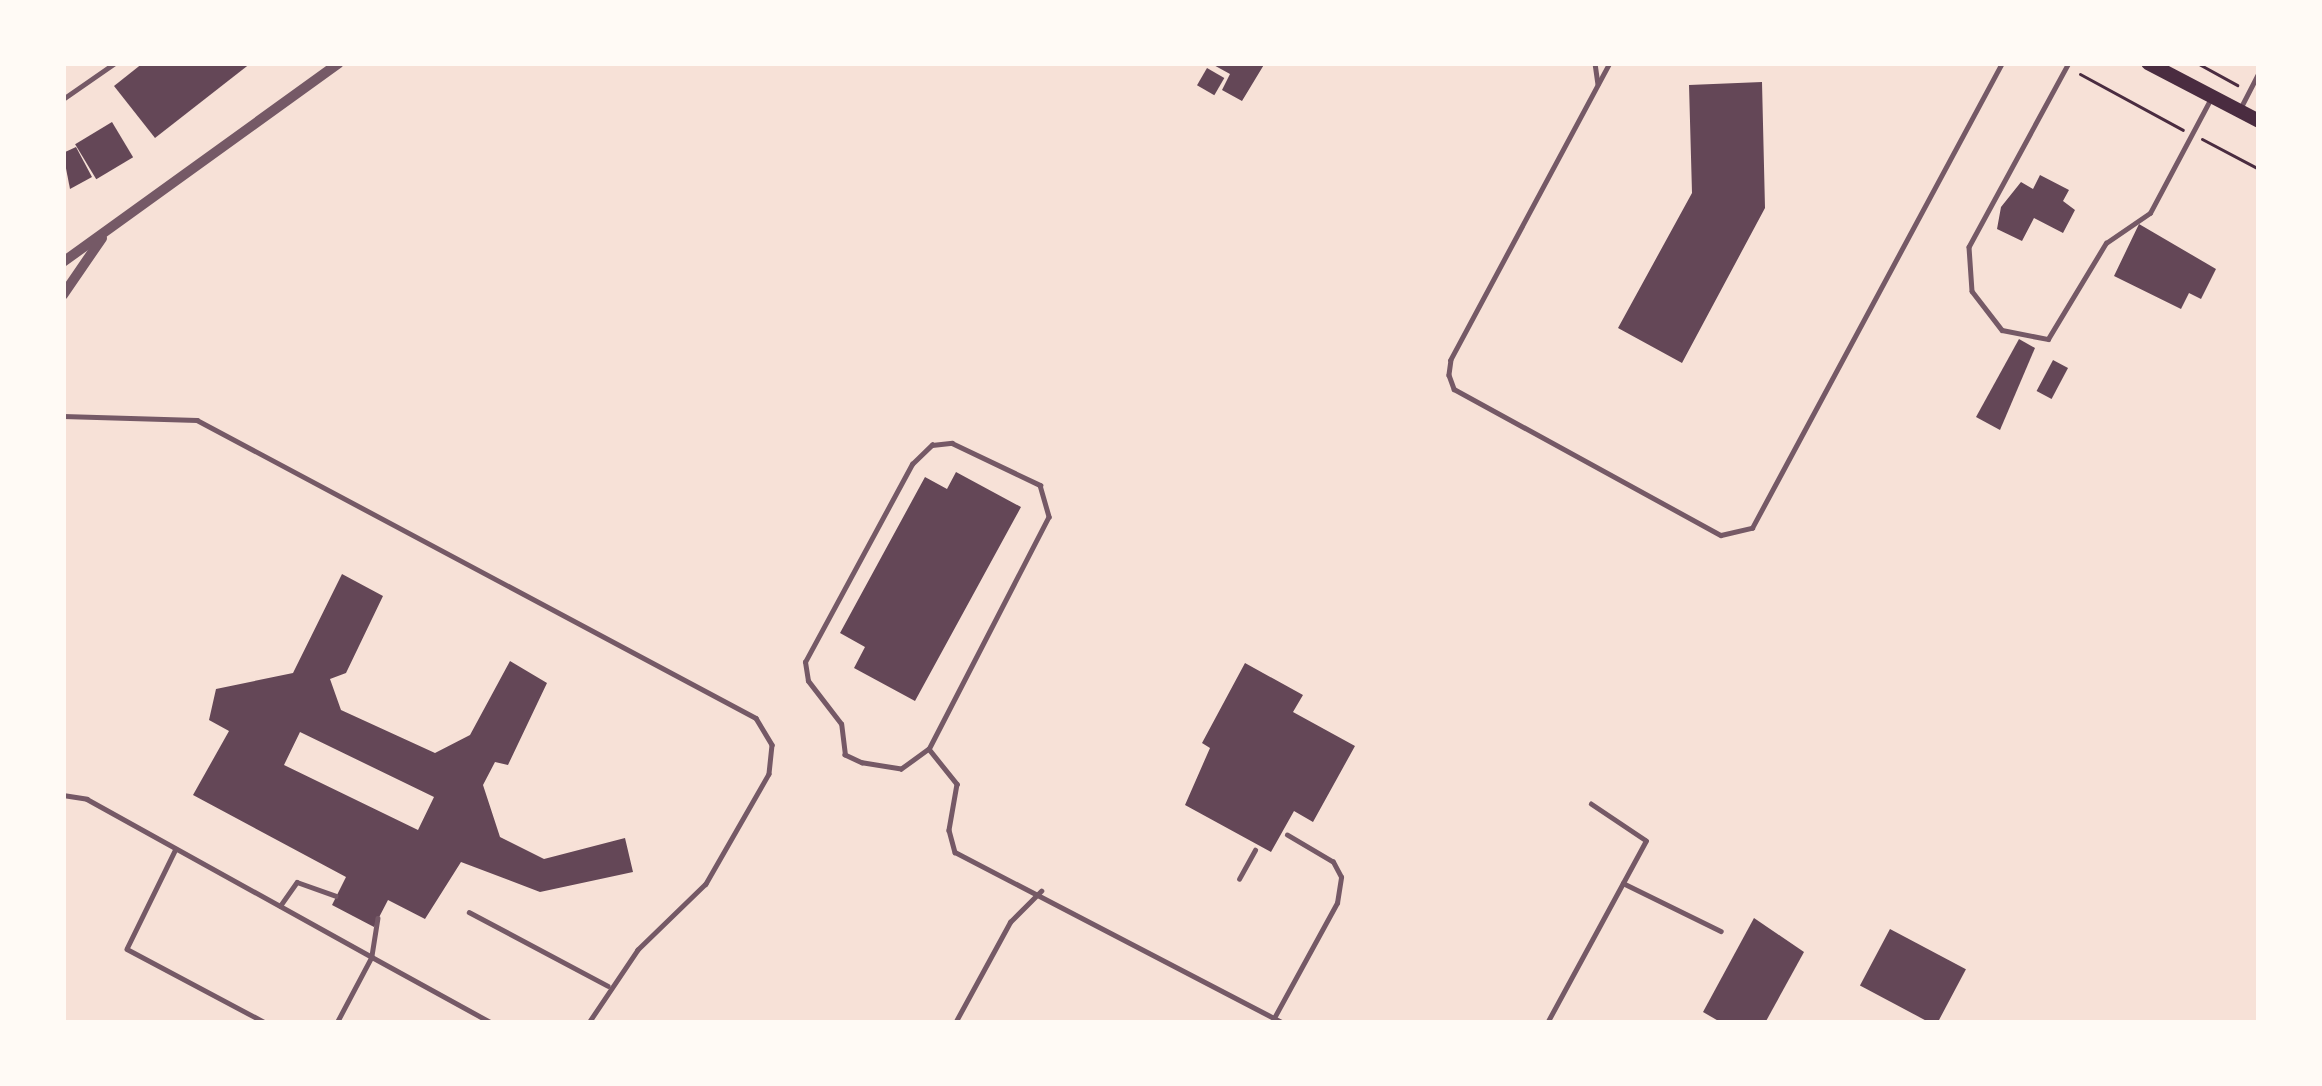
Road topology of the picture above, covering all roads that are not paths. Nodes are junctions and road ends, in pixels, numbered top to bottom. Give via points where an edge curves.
1 (115, 63) edge
2 (339, 63) edge
3 (1594, 63) edge
4 (1610, 63) edge
5 (2002, 63) edge
6 (2148, 63) edge
7 (2068, 65) edge
8 (2259, 72) edge
9 (1598, 84) junction
10 (2212, 97) junction
11 (63, 99) edge
12 (2239, 111) junction
13 (2259, 121) edge
14 (107, 231) junction
15 (66, 257) edge
16 (63, 295) edge
17 (63, 416) edge
18 (929, 748) junction
19 (63, 795) edge
20 (1591, 804) dead end
21 (1287, 836) dead end
22 (176, 849) junction
23 (1256, 850) dead end
24 (1239, 879) dead end
25 (1623, 883) junction
26 (1041, 891) junction
27 (337, 896) dead end
28 (280, 906) junction
29 (470, 912) dead end
30 (378, 918) dead end
31 (1721, 931) dead end
32 (372, 957) junction
33 (608, 986) junction
34 (1274, 1018) junction
35 (266, 1023) edge
36 (338, 1023) edge
37 (493, 1023) edge
38 (589, 1023) edge
39 (956, 1023) edge
40 (1284, 1023) edge
41 (1547, 1023) edge

1 - 11 lane
2 - 14 street
3 - 9 lane
4 - 9 lane
5 - 9 lane via 1752,527 1721,535 1454,389 1450,375 1450,360
6 - 10 main road
7 - 10 lane via 1969,247 1972,291 2002,330 2048,339 2106,243 2150,213
8 - 12 lane
10 - 12 main road
12 - 13 main road
14 - 15 street
14 - 16 street
17 - 33 lane via 197,420 756,718 772,745 769,774 733,840 706,884
18 - 18 lane via 1049,517 1040,485 952,443 932,445 912,464 806,662 808,681 841,724 845,755 901,769
18 - 26 lane via 958,784 949,830 955,852
19 - 22 lane via 87,799
20 - 25 lane via 1644,833
21 - 34 lane via 1333,862 1341,877 1337,903
22 - 28 lane
22 - 35 lane via 127,949
23 - 24 lane
25 - 31 lane
25 - 41 lane
26 - 34 lane
26 - 39 lane via 1010,922
27 - 28 lane via 297,882
28 - 32 lane
29 - 33 lane
30 - 32 lane
32 - 36 lane
32 - 37 lane
33 - 38 lane
34 - 40 lane

